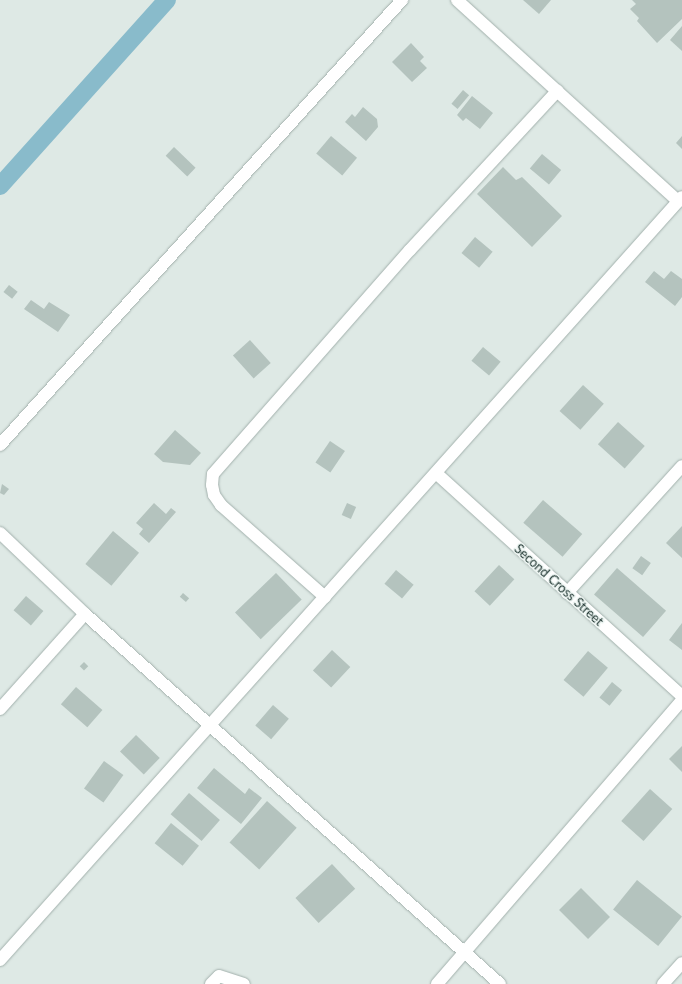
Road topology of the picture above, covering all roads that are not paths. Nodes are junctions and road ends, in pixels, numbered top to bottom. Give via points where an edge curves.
1 (402, 0) edge
2 (457, 0) edge
3 (557, 91) junction
4 (680, 199) edge
5 (0, 445) edge
6 (682, 466) edge
7 (436, 473) junction
8 (0, 533) edge
9 (567, 592) junction
10 (325, 597) junction
11 (84, 614) junction
12 (682, 696) edge
13 (682, 700) edge
14 (0, 709) edge
15 (209, 726) junction
16 (465, 953) junction
17 (0, 960) edge
18 (682, 963) edge
19 (210, 984) edge
20 (244, 984) edge
21 (437, 984) edge
22 (500, 984) edge
23 (663, 984) edge

1 - 5 street
2 - 3 street
3 - 4 street
3 - 10 street via 410,250 213,474 214,495 221,505
4 - 7 street
6 - 9 street
7 - 9 street, Second Cross Street
7 - 10 street
8 - 11 street
9 - 12 street, Second Cross Street
10 - 15 street
11 - 14 street
11 - 15 street
13 - 16 street
15 - 16 street
15 - 17 street
16 - 21 street
16 - 22 street
18 - 23 street
19 - 20 street via 219,976

